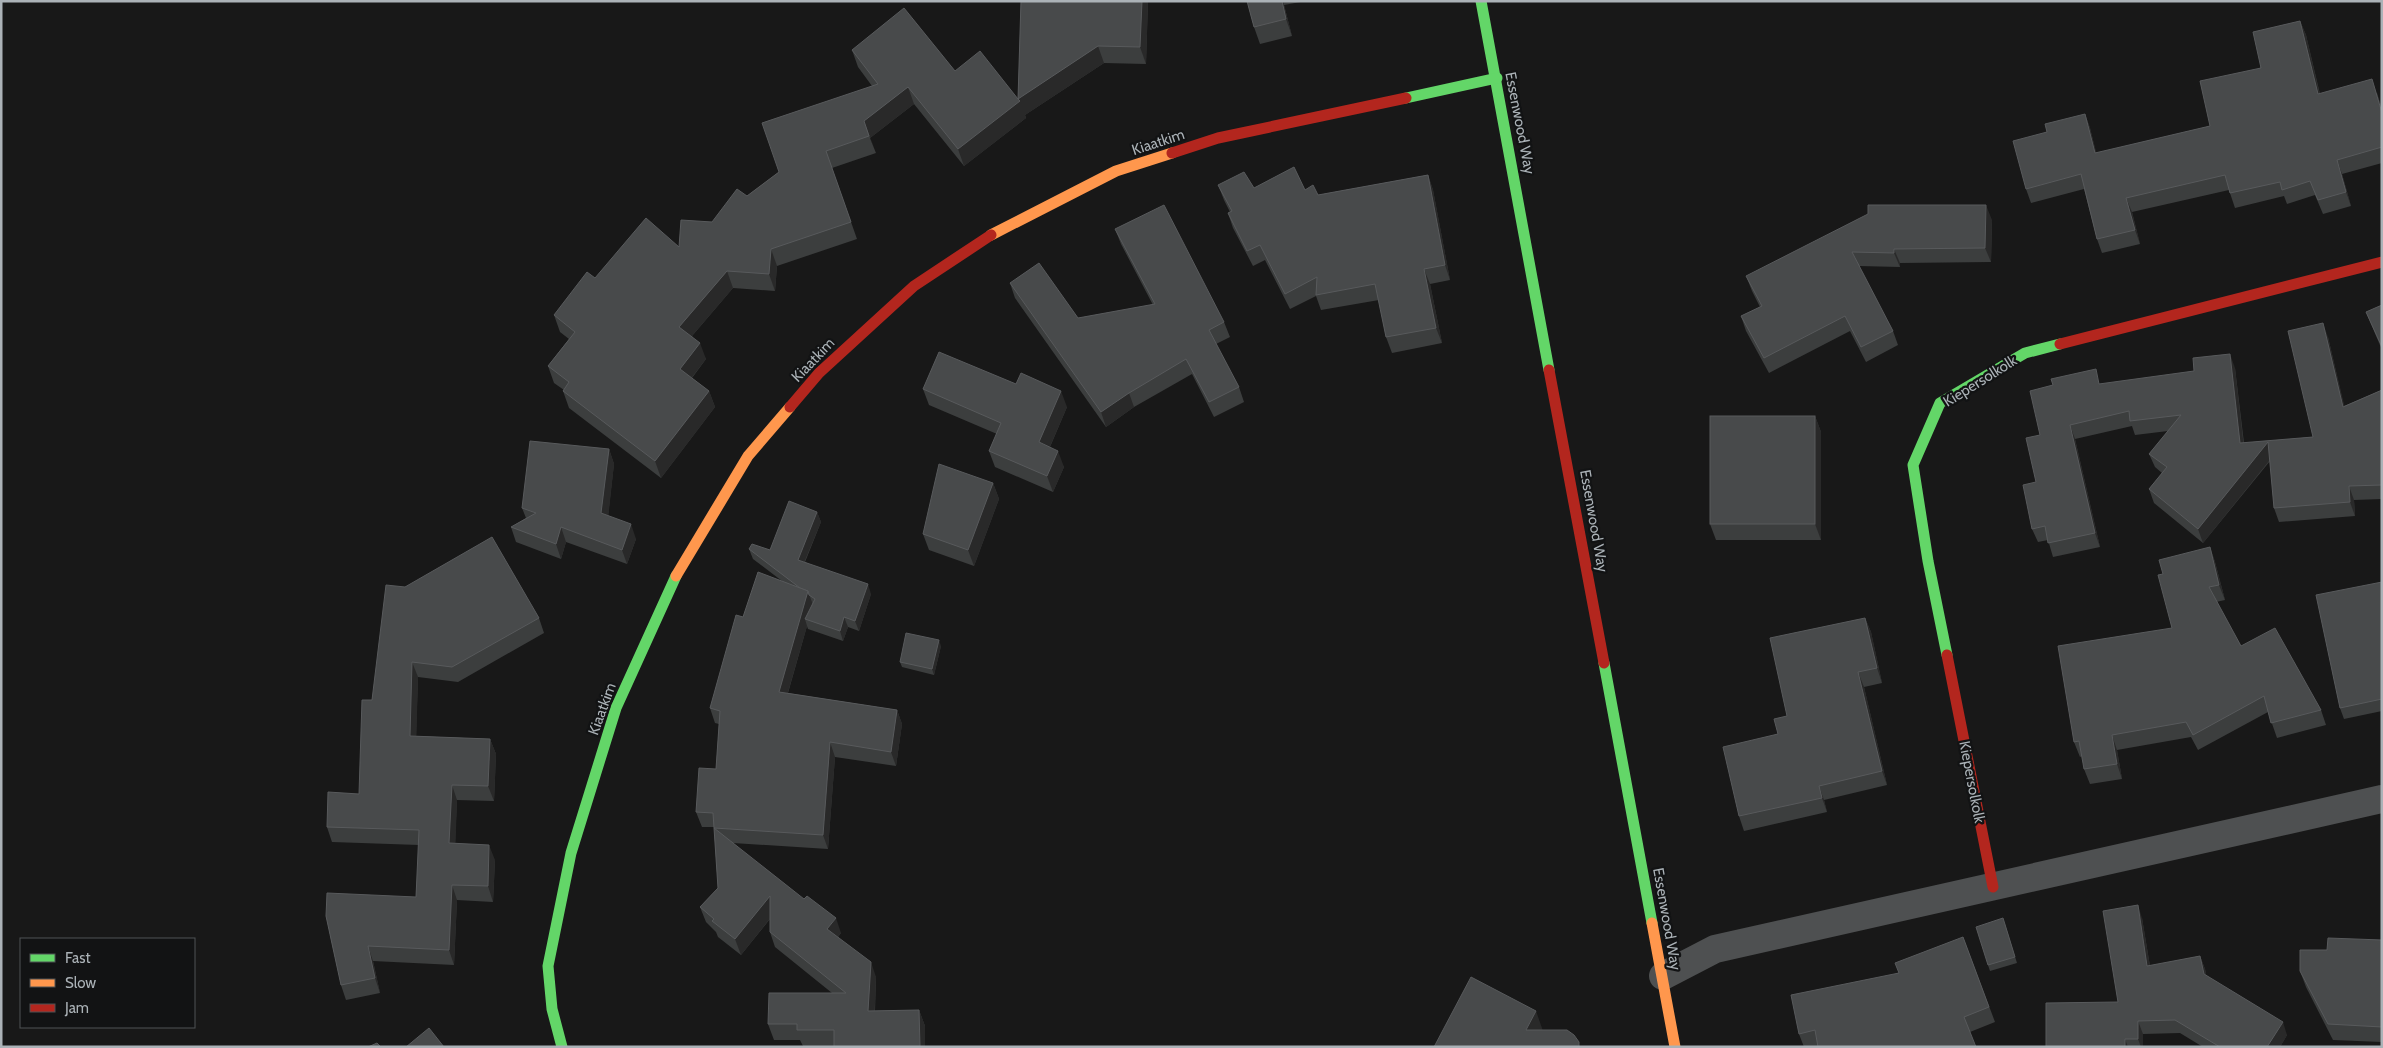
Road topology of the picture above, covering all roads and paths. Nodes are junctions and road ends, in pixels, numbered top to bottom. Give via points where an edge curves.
1 (1481, 1) edge
2 (1497, 78) junction
3 (2382, 262) edge
4 (2382, 799) edge
5 (1993, 887) junction
6 (1662, 976) junction
7 (562, 1047) edge
8 (1675, 1047) edge

1 - 2 street, Essenwood Way
2 - 6 street, Essenwood Way
2 - 7 street, Kiaatkim via 1218,138 1116,171 992,235 914,286 818,373 748,456 680,567 616,708 571,852 548,966 552,1009
3 - 5 street, Kiepersolkolk via 2025,353 1940,403 1913,464 1928,561
4 - 5 street
5 - 6 street via 1715,949
6 - 8 street, Essenwood Way

